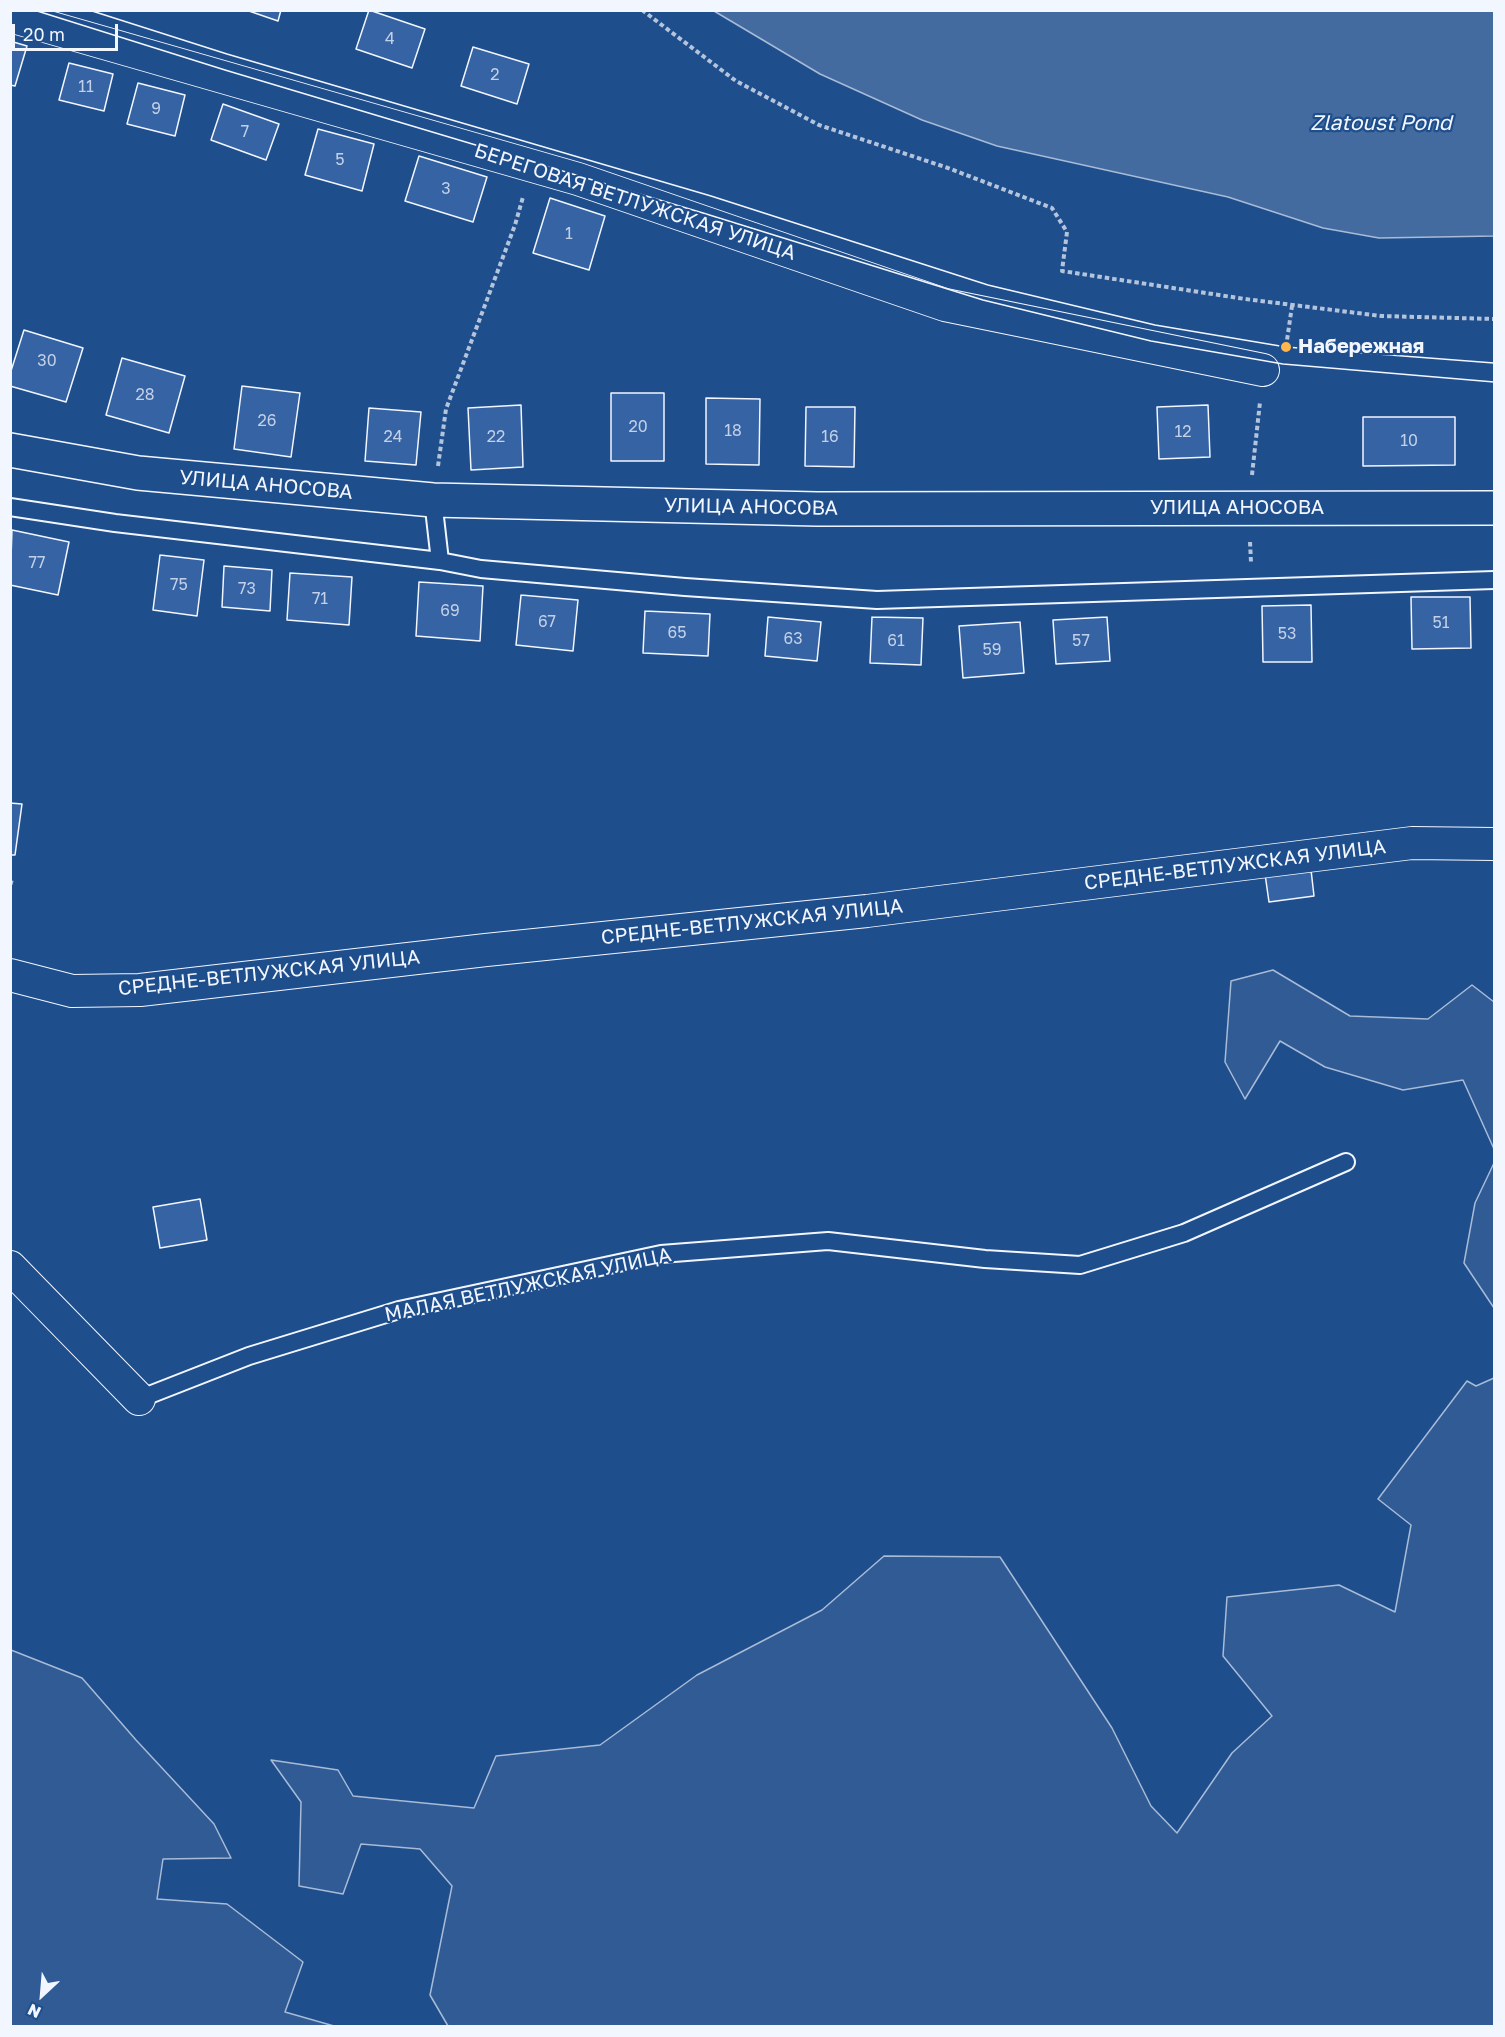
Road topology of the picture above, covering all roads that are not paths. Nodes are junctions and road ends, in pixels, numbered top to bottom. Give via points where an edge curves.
1 (10, 16) edge
2 (1263, 370) dead end
3 (10, 450) edge
4 (433, 500) junction
5 (10, 507) edge
6 (1494, 508) edge
7 (440, 561) junction
8 (1494, 580) edge
9 (1494, 844) edge
10 (10, 975) edge
11 (1346, 1162) dead end
12 (10, 1267) edge
13 (139, 1399) joint

1 - 2 street, БЕРЕГОВАЯ ВЕТЛУЖСКАЯ УЛИЦА via 578,179 945,305
3 - 4 main road, УЛИЦА АНОСОВА via 138,473
4 - 6 main road, УЛИЦА АНОСОВА via 817,509
4 - 7 lane
5 - 7 lane via 116,524
7 - 8 lane via 482,569 877,600
9 - 10 street, СРЕДНЕ-ВЕТЛУЖСКАЯ УЛИЦА via 1412,843 879,909 140,990 72,991
11 - 13 lane, МАЛАЯ ВЕТЛУЖСКАЯ УЛИЦА via 1184,1233 1080,1265 828,1241 661,1254 399,1310 249,1356
12 - 13 street, МАЛАЯ ВЕТЛУЖСКАЯ УЛИЦА

